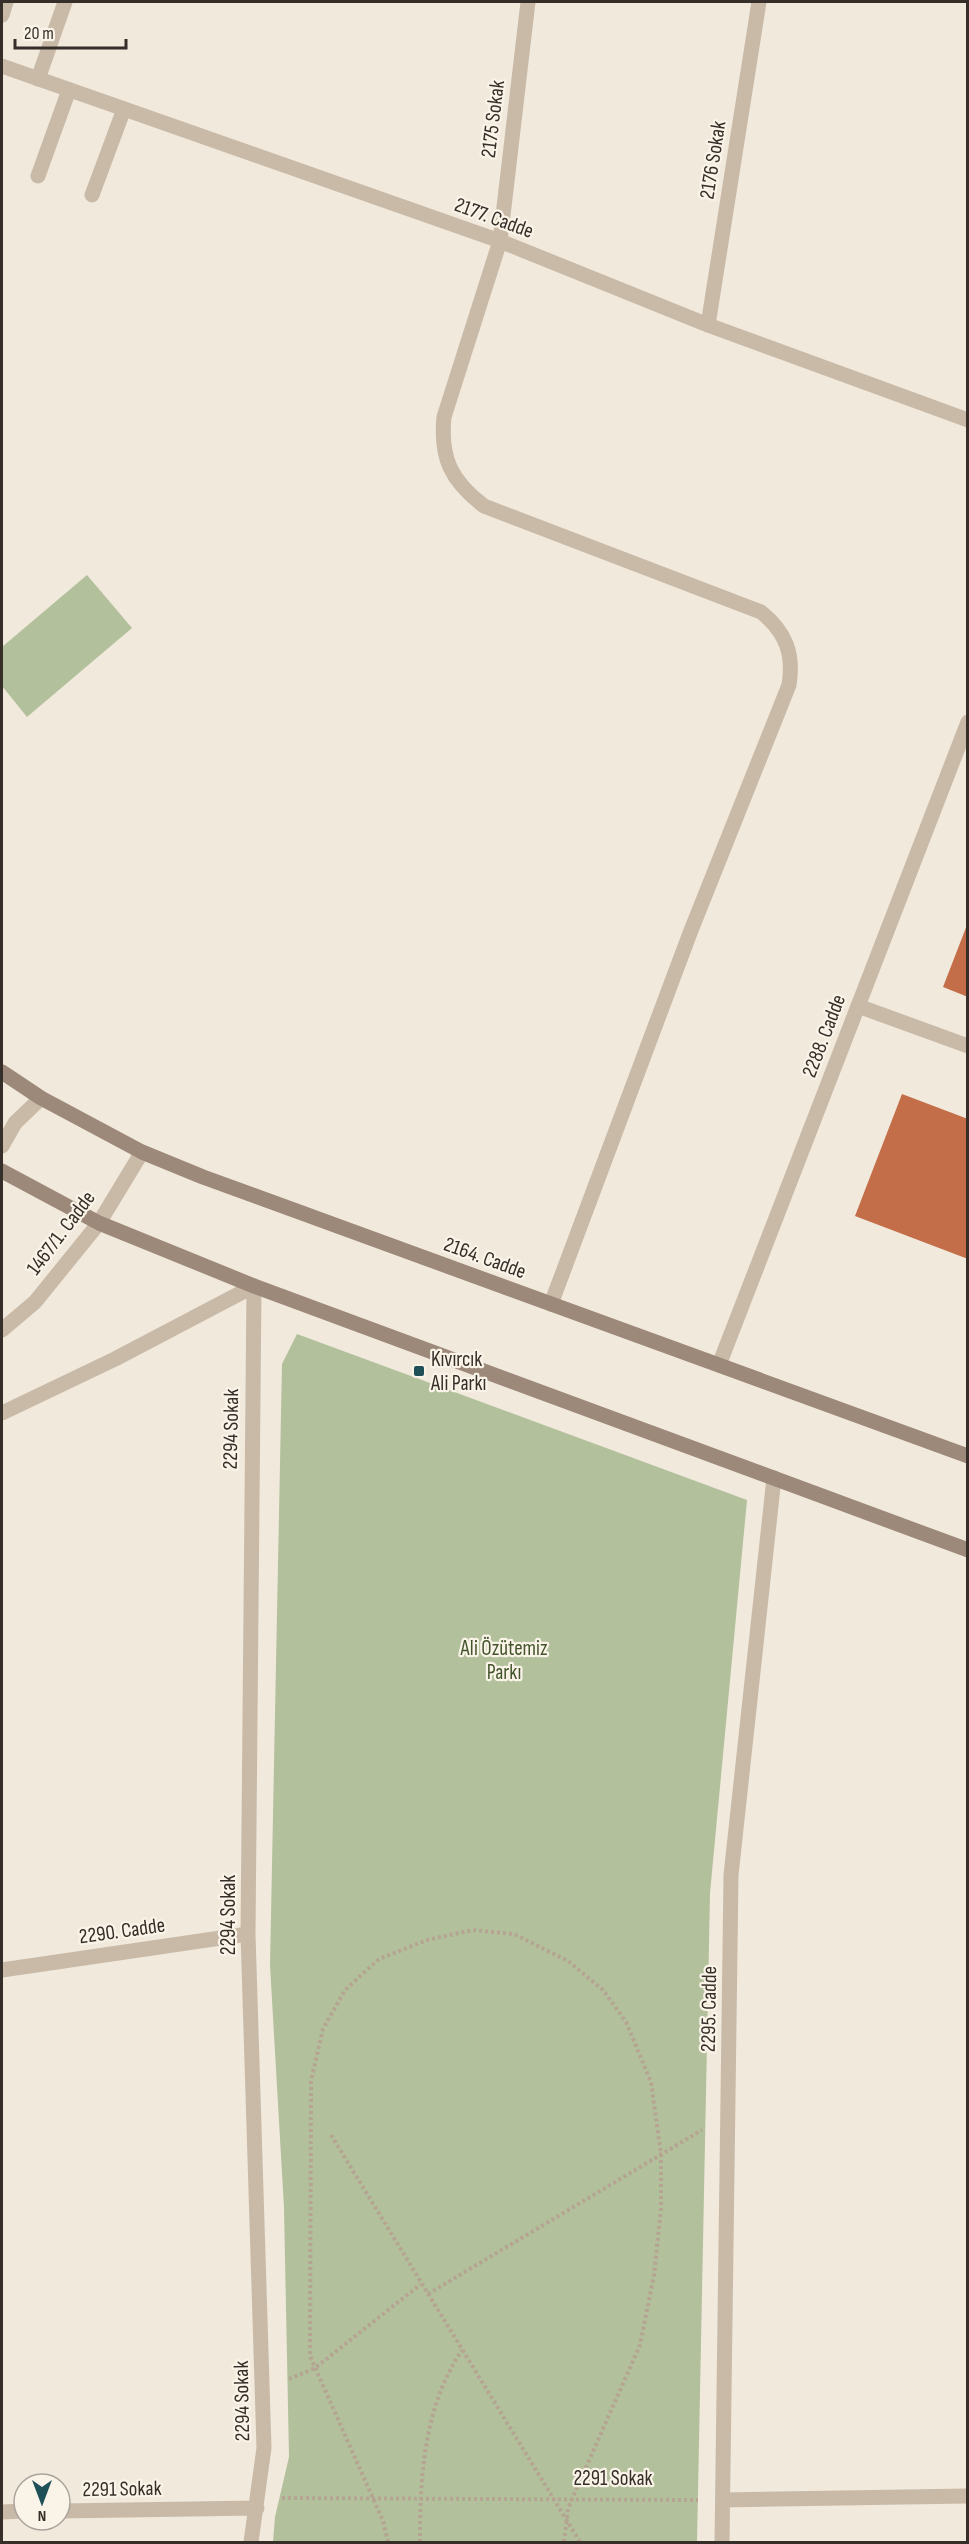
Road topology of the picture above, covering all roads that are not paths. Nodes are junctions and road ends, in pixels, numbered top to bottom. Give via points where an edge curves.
1 (6, 2) edge
2 (65, 2) edge
3 (528, 2) edge
4 (759, 2) edge
5 (2, 15) edge
6 (2, 66) edge
7 (38, 79) junction
8 (69, 90) junction
9 (124, 109) junction
10 (38, 176) dead end
11 (93, 195) dead end
12 (500, 241) junction
13 (708, 325) junction
14 (968, 420) edge
15 (968, 722) edge
16 (858, 1006) junction
17 (968, 1046) edge
18 (2, 1072) edge
19 (41, 1098) junction
20 (2, 1146) edge
21 (142, 1152) junction
22 (2, 1171) edge
23 (99, 1223) junction
24 (254, 1286) junction
25 (551, 1304) junction
26 (2, 1330) edge
27 (719, 1365) junction
28 (2, 1413) edge
29 (968, 1456) edge
30 (774, 1479) junction
31 (968, 1550) edge
32 (248, 1934) junction
33 (2, 1970) edge
34 (968, 2496) edge
35 (723, 2500) junction
36 (258, 2503) junction
37 (72, 2511) edge
38 (251, 2542) edge
39 (722, 2542) edge

1 - 5 street
2 - 7 street
3 - 12 street, 2175 Sokak
4 - 13 street, 2176 Sokak
6 - 7 street, 2177. Cadde
7 - 8 street, 2177. Cadde
8 - 9 street, 2177. Cadde
8 - 10 street
9 - 11 street
9 - 12 street, 2177. Cadde
12 - 13 street, 2177. Cadde
12 - 25 street, 2175 Sokak via 444,417 442,438 455,478 484,506 761,612 784,636 792,668 789,685 690,933
13 - 14 street, 2177. Cadde
15 - 16 street, 2288. Cadde
16 - 17 street
16 - 27 street, 2288. Cadde
18 - 19 main road, 2164. Cadde
19 - 20 street via 15,1123
19 - 21 main road, 2164. Cadde
21 - 23 street, 1467/1. Cadde
21 - 25 main road, 2164. Cadde via 203,1178
22 - 23 main road
23 - 24 main road
23 - 26 street, 1467/1. Cadde via 35,1302
24 - 28 street
24 - 30 main road
24 - 32 street, 2294 Sokak
25 - 27 main road, 2164. Cadde
27 - 29 main road, 2164. Cadde
30 - 31 main road
30 - 35 street, 2295. Cadde via 731,1875
32 - 33 street, 2290. Cadde
32 - 36 street, 2294 Sokak via 264,2448
34 - 35 street
35 - 39 street, 2295. Cadde
36 - 37 street, 2291 Sokak
36 - 38 street, 2294 Sokak

